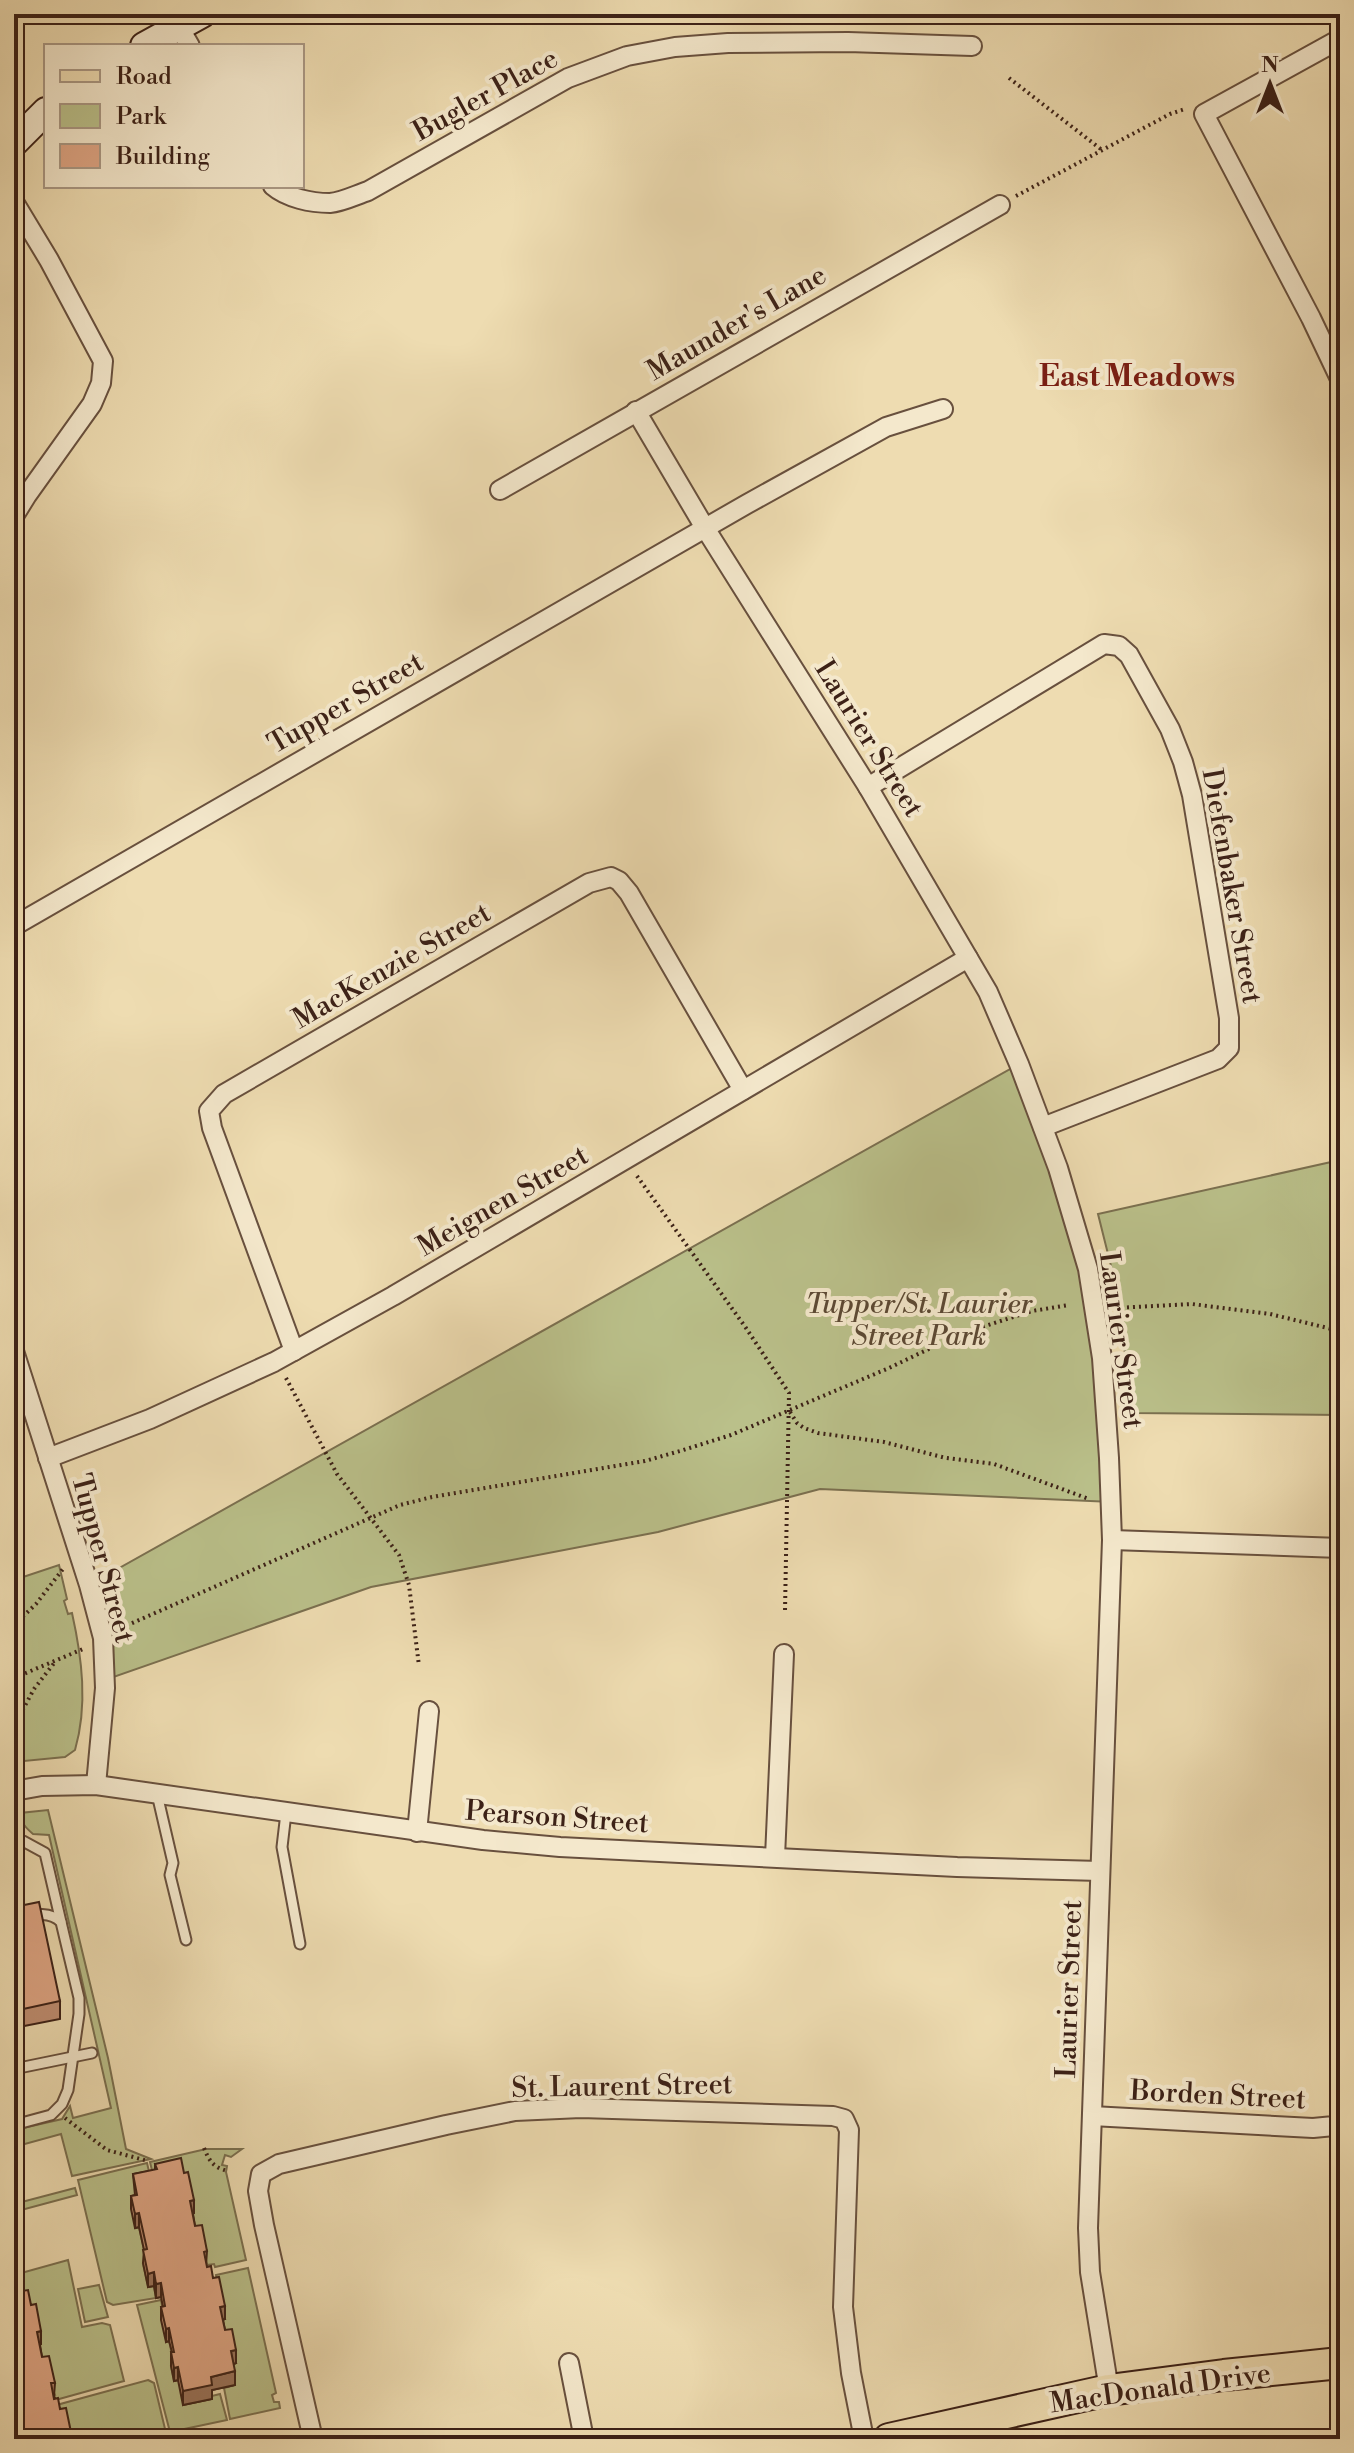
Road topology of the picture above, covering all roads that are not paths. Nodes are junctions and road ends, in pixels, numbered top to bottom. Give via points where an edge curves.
1 (190, 29) edge
2 (1340, 39) edge
3 (149, 44) edge
4 (972, 46) dead end
5 (44, 113) edge
6 (14, 143) edge
7 (275, 188) edge
8 (14, 202) edge
9 (1000, 205) road end
10 (1340, 379) edge
11 (943, 409) dead end
12 (636, 411) junction
13 (500, 490) dead end
14 (14, 516) edge
15 (705, 528) junction
16 (868, 787) junction
17 (14, 926) edge
18 (968, 958) junction
19 (743, 1090) junction
20 (1043, 1127) junction
21 (14, 1351) edge
22 (294, 1351) junction
23 (48, 1458) junction
24 (1112, 1540) junction
25 (1340, 1548) edge
26 (784, 1654) dead end
27 (429, 1711) dead end
28 (96, 1785) junction
29 (14, 1791) edge
30 (157, 1794) junction
31 (286, 1813) junction
32 (417, 1832) junction
33 (14, 1843) edge
34 (775, 1857) junction
35 (1100, 1871) junction
36 (14, 1919) edge
37 (61, 1922) junction
38 (186, 1940) dead end
39 (300, 1944) dead end
40 (92, 2053) dead end
41 (73, 2057) junction
42 (14, 2069) edge
43 (1092, 2116) junction
44 (1340, 2121) edge
45 (14, 2125) edge
46 (569, 2363) dead end
47 (1340, 2363) edge
48 (1109, 2390) junction
49 (313, 2436) edge
50 (287, 2439) edge
51 (584, 2439) edge
52 (864, 2439) edge
53 (889, 2439) edge

1 - 3 street
2 - 10 street via 1204,114
4 - 7 street, Bugler Place via 728,43 627,56 568,78 368,191 332,203 298,199
5 - 6 street
8 - 14 street via 103,361 92,404
9 - 12 street, Maunder's Lane
11 - 15 street, Tupper Street via 886,427
12 - 13 street, Maunder's Lane
12 - 15 street, Laurier Street
15 - 16 street, Laurier Street
15 - 17 street, Tupper Street
16 - 18 street, Laurier Street
16 - 20 street, Diefenbaker Street via 1104,644 1119,646 1129,655 1170,729 1192,795 1229,1018 1229,1048 1218,1059
18 - 19 street, Meignen Street
18 - 20 street, Laurier Street via 1005,1028
19 - 22 street, Meignen Street
19 - 22 street, MacKenzie Street via 629,893 611,877 589,883 251,1078 224,1094 209,1111
20 - 24 street, Laurier Street via 1075,1220 1095,1307
21 - 23 street, Tupper Street
22 - 23 street, Meignen Street via 150,1419
23 - 28 street, Tupper Street via 103,1638 105,1688
24 - 25 street
24 - 35 street, Laurier Street
26 - 34 street
27 - 32 street
28 - 29 street, Pearson Street
28 - 30 street, Pearson Street
30 - 31 street, Pearson Street
30 - 38 lane
31 - 32 street, Pearson Street
31 - 39 lane via 282,1847
32 - 34 street, Pearson Street via 560,1847
33 - 37 lane via 23,1841 45,1853
34 - 35 street, Pearson Street
35 - 43 street, Laurier Street
36 - 37 lane via 44,1913
37 - 41 lane via 79,1998
40 - 41 lane
41 - 42 lane
41 - 45 lane via 68,2090 58,2110
43 - 44 street, Borden Street via 1313,2128
43 - 48 street, Laurier Street via 1090,2272
46 - 51 street
47 - 48 main road, MacDonald Drive
48 - 53 main road, MacDonald Drive
49 - 50 lane
49 - 52 street, St. Laurent Street via 264,2225 261,2174 279,2164 446,2125 515,2111 581,2108 844,2119 849,2130 843,2307

